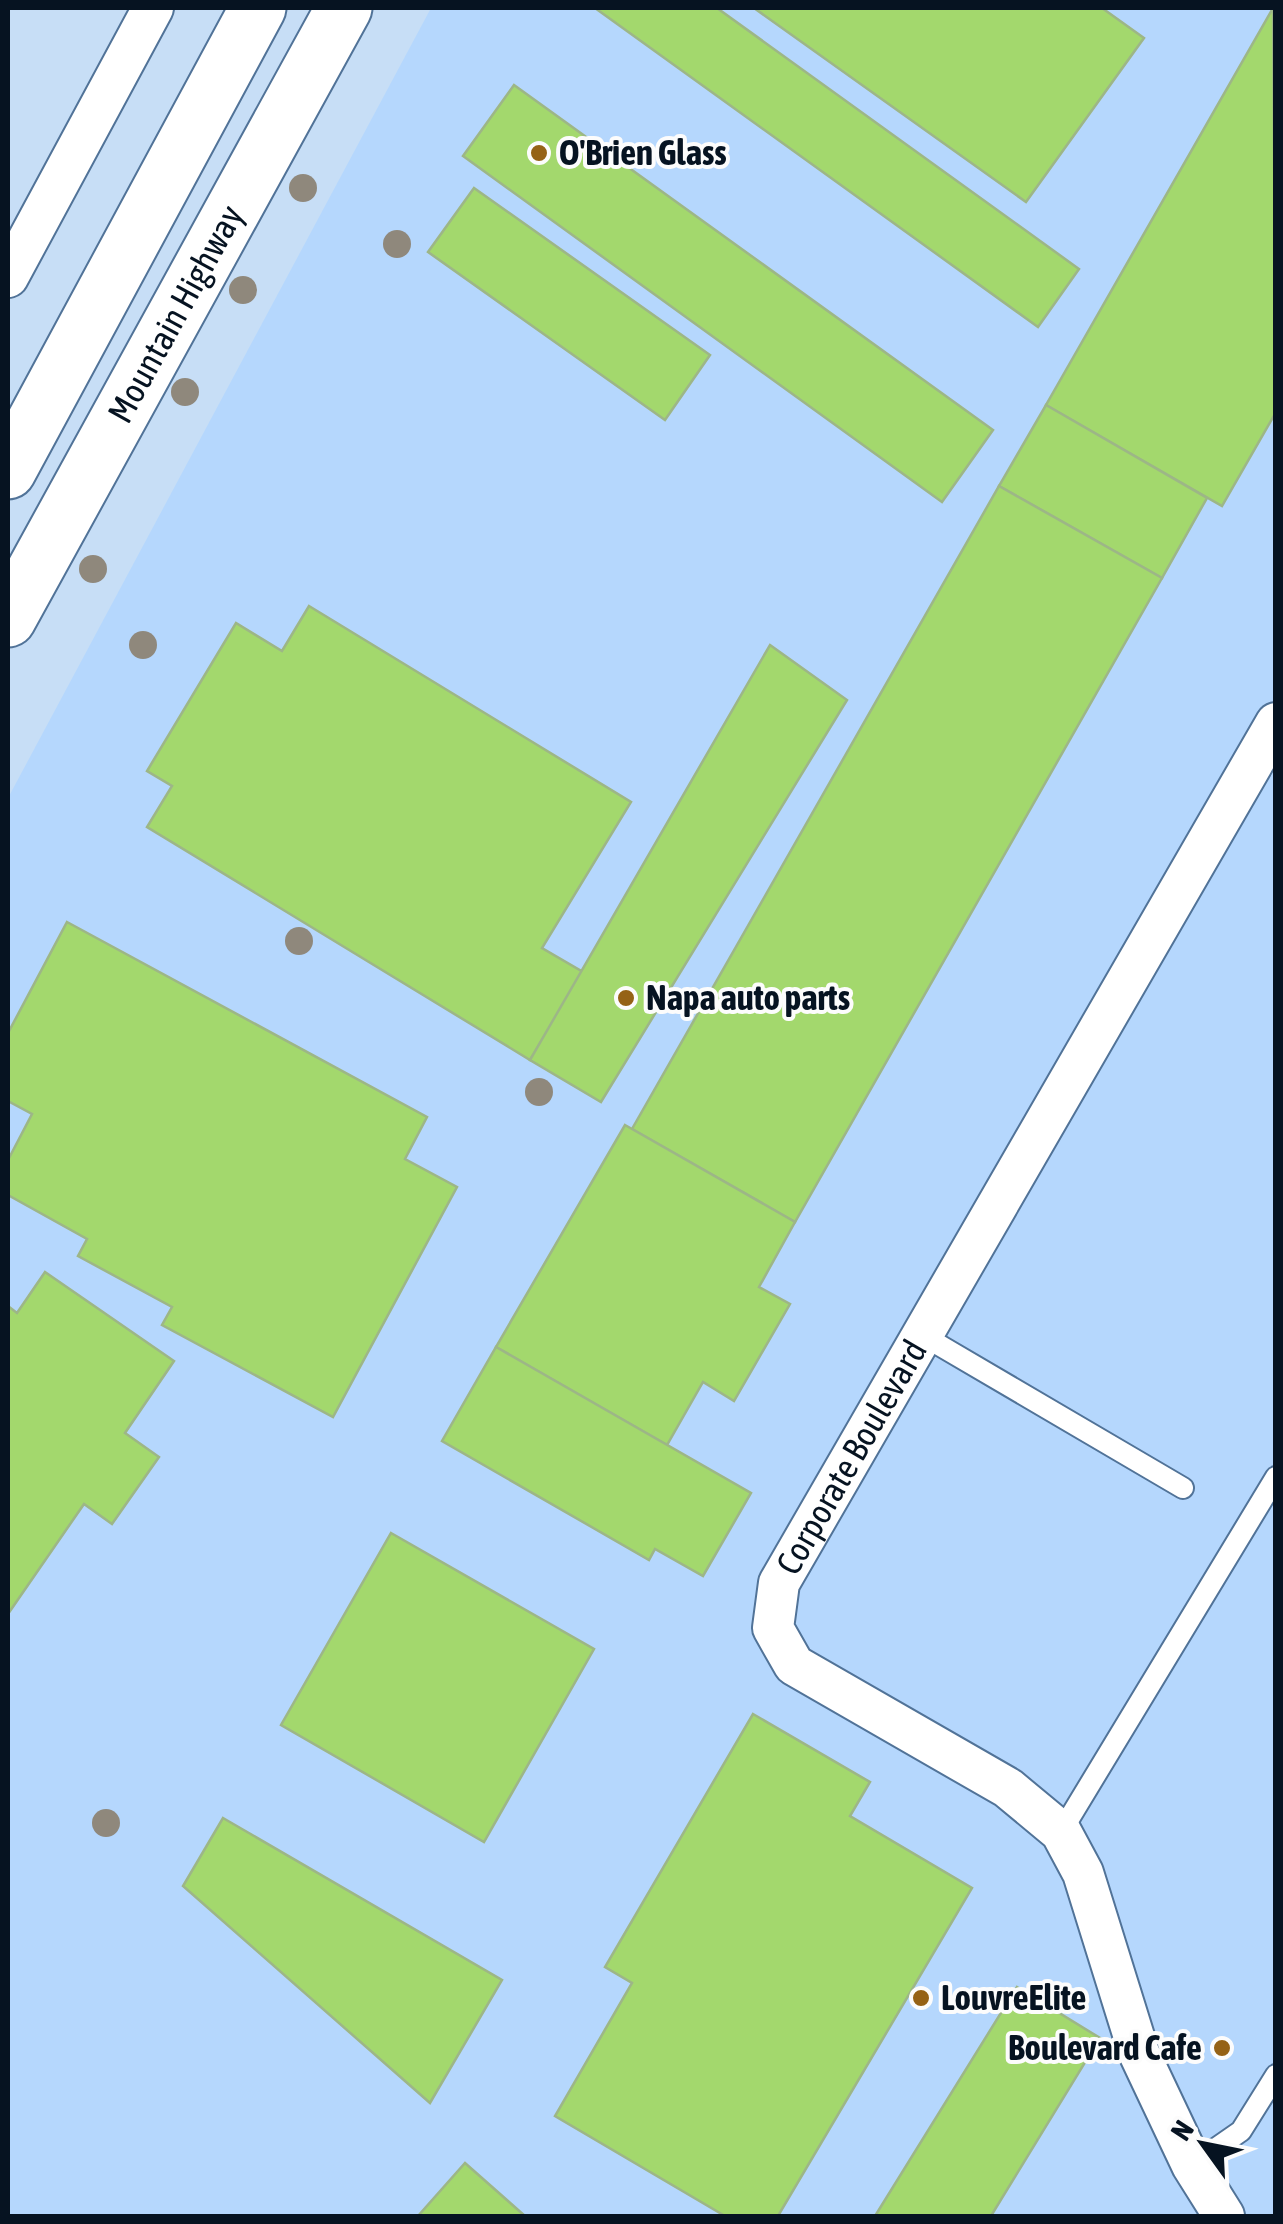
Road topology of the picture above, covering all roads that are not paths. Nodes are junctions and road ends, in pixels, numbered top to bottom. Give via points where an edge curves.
1 (152, 8) edge
2 (258, 8) edge
3 (344, 8) edge
4 (8, 277) edge
5 (8, 471) edge
6 (20, 565) edge
7 (8, 619) edge
8 (1276, 723) edge
9 (922, 1335) junction
10 (1276, 1477) edge
11 (1183, 1488) dead end
12 (1061, 1832) junction
13 (1276, 2074) edge
14 (1192, 2165) junction
15 (1224, 2216) edge

1 - 4 street
2 - 5 main road, Mountain Highway
3 - 6 main road, Mountain Highway
6 - 7 main road, Mountain Highway
8 - 9 street, Corporate Boulevard
9 - 11 lane
9 - 12 street, Corporate Boulevard via 779,1583 774,1628 794,1665 1008,1788
10 - 12 lane
12 - 14 street, Corporate Boulevard via 1083,1873 1138,2053
13 - 14 lane via 1241,2131
14 - 15 street, Corporate Boulevard

